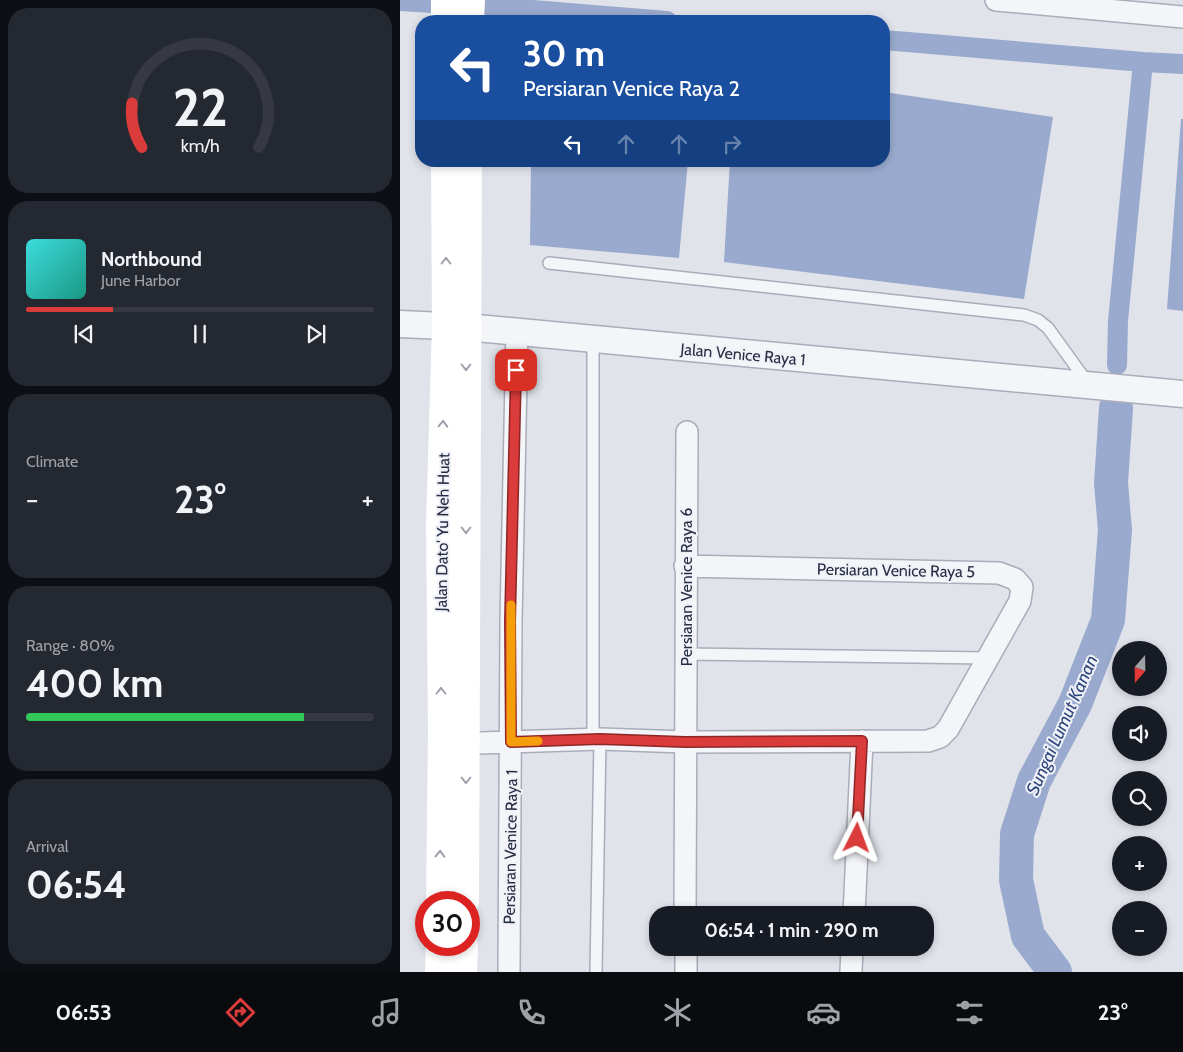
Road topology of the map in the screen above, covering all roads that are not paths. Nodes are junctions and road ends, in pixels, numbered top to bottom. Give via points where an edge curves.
1 (445, 0) edge
2 (471, 0) edge
3 (996, 0) edge
4 (1030, 2) edge
5 (445, 15) edge
6 (470, 15) edge
7 (1183, 17) edge
8 (445, 167) edge
9 (468, 167) edge
10 (548, 263) dead end
11 (400, 324) edge
12 (456, 326) junction
13 (517, 332) junction
14 (593, 340) junction
15 (1090, 386) junction
16 (1183, 394) edge
17 (687, 432) dead end
18 (686, 566) junction
19 (685, 654) junction
20 (988, 658) junction
21 (596, 739) junction
22 (862, 741) junction
23 (511, 742) junction
24 (685, 742) junction
25 (454, 744) junction
26 (441, 891) edge
27 (463, 891) edge
28 (686, 906) edge
29 (854, 906) edge
30 (440, 956) edge
31 (464, 956) edge
32 (686, 956) edge
33 (852, 956) edge
34 (439, 972) edge
35 (464, 972) edge
36 (509, 972) edge
37 (596, 972) edge
38 (686, 972) edge
39 (851, 972) edge

1 - 5 main road
2 - 6 main road
3 - 4 street
4 - 7 street
12 -> 8 main road, Jalan Dato' Yu Neh Huat
9 - 12 main road, Jalan Dato' Yu Neh Huat
10 - 15 lane via 1024,315 1048,328
11 - 12 street, Jalan Venice Raya 1
12 - 13 street, Jalan Venice Raya 1
12 - 25 main road, Jalan Dato' Yu Neh Huat
13 - 14 street, Jalan Venice Raya 1
13 - 23 street, Persiaran Venice Raya 1 via 510,621
14 - 15 street, Jalan Venice Raya 1
14 - 21 lane
15 - 16 street, Jalan Venice Raya 1
17 - 18 street, Persiaran Venice Raya 6
18 - 19 street, Persiaran Venice Raya 6
18 - 20 street, Persiaran Venice Raya 5 via 999,573 1015,579 1022,587 1020,601
19 - 20 lane
19 - 24 street, Persiaran Venice Raya 6
20 - 22 street via 948,729 940,737 928,742
21 - 23 street
21 - 24 street
21 - 37 lane
22 - 24 street
22 - 29 street
23 - 25 street
23 - 36 street, Persiaran Venice Raya 1
24 - 28 street, Persiaran Venice Raya 6
26 -> 25 main road, Jalan Dato' Yu Neh Huat
25 -> 27 main road, Jalan Dato' Yu Neh Huat
30 - 34 main road
31 - 35 main road
32 - 38 street
33 - 39 street

